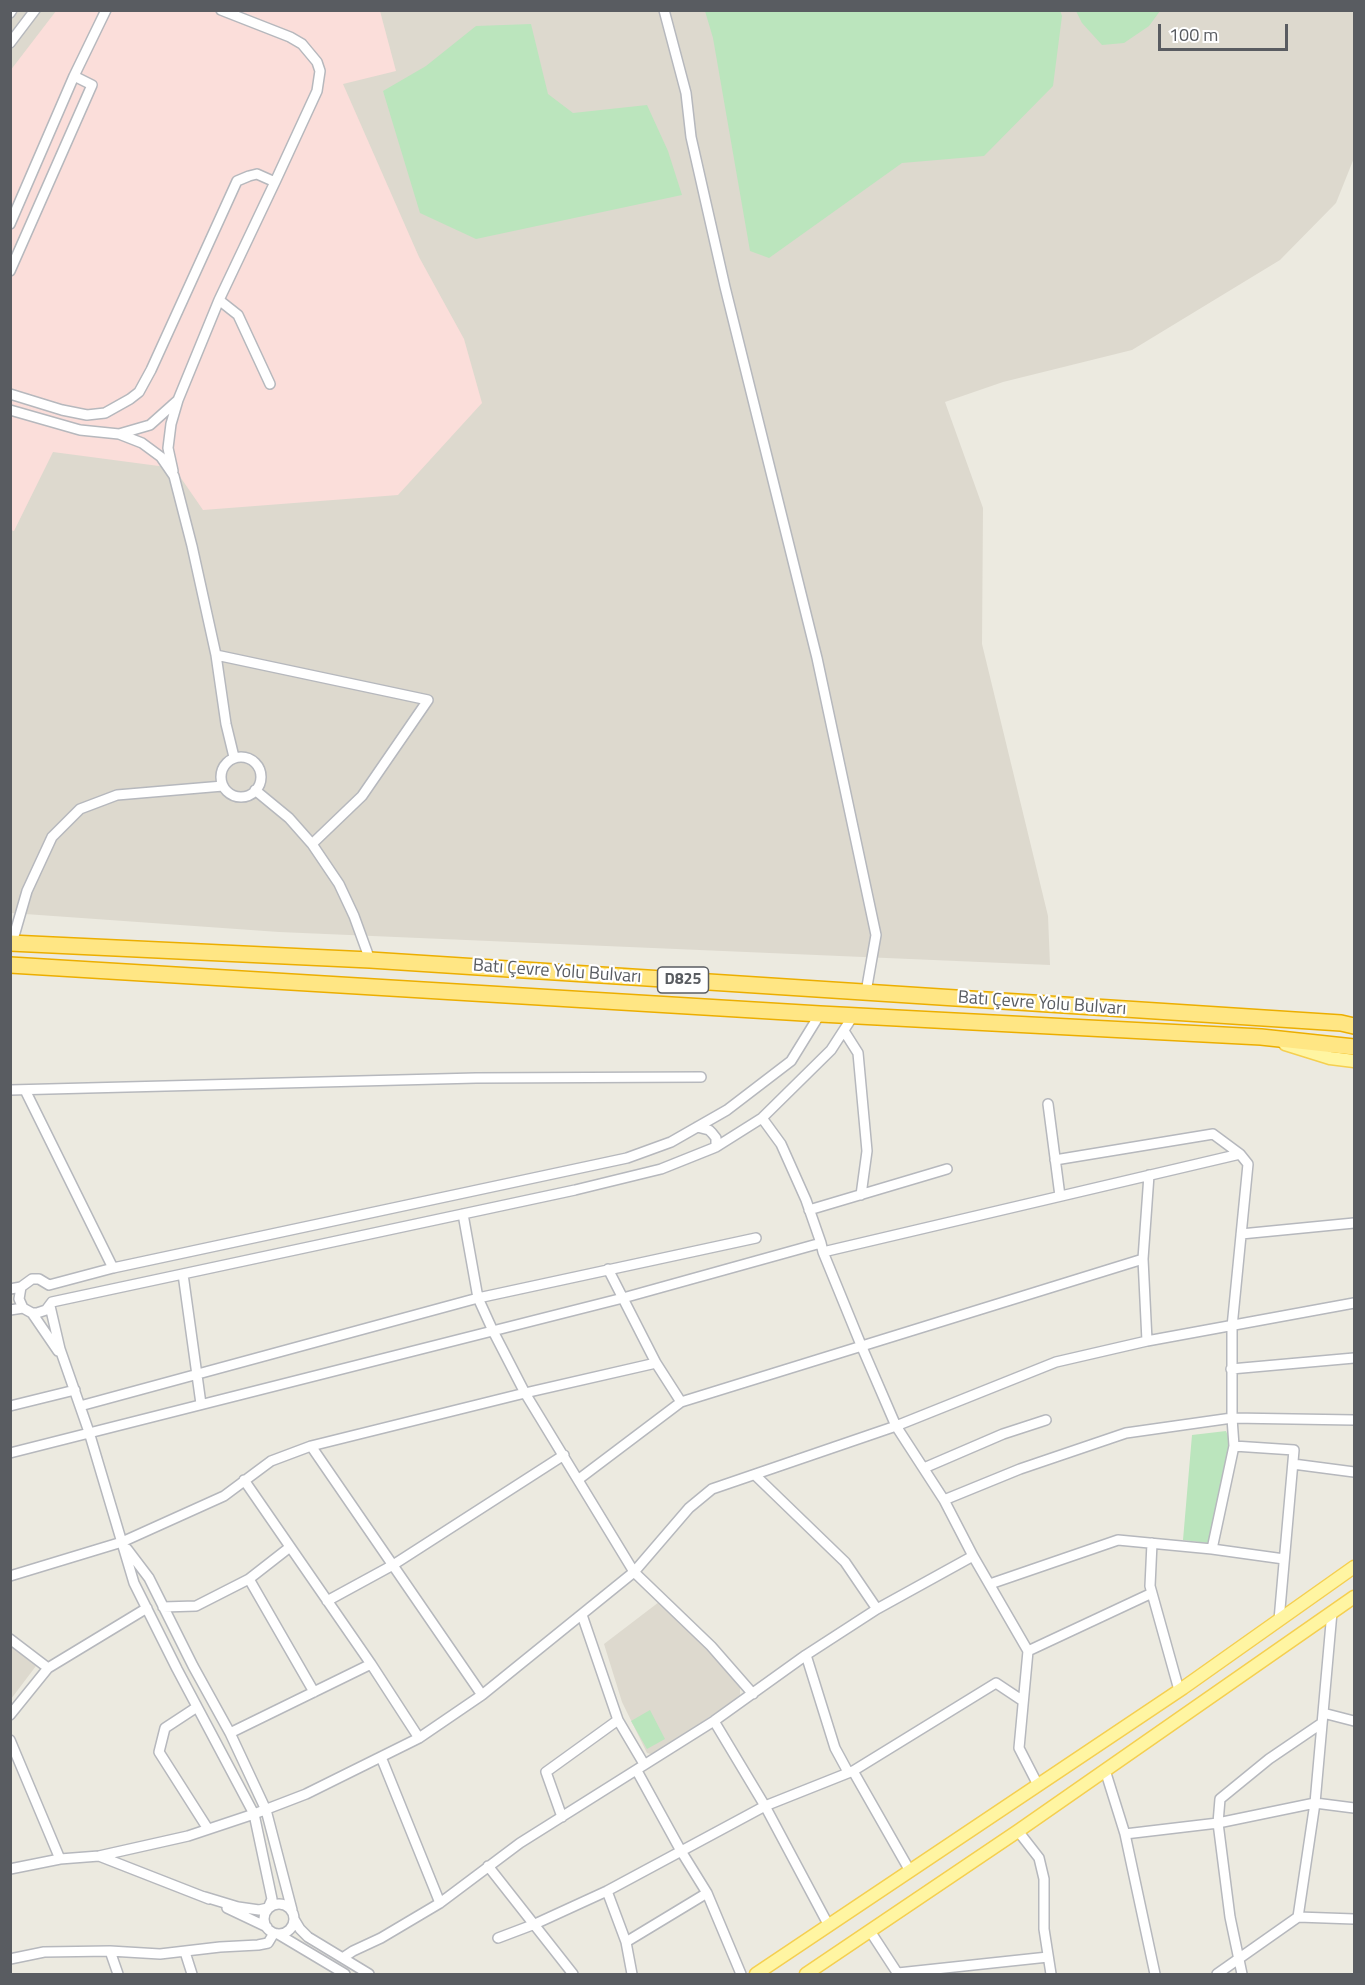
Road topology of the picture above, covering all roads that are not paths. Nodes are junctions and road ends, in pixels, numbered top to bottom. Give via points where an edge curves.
1 (35, 10) edge
2 (106, 10) edge
3 (221, 10) edge
4 (664, 10) edge
5 (10, 43) edge
6 (74, 76) junction
7 (275, 182) junction
8 (10, 224) edge
9 (10, 271) edge
10 (219, 300) junction
11 (270, 384) dead end
12 (10, 394) edge
13 (178, 400) junction
14 (10, 410) edge
15 (119, 434) junction
16 (174, 476) junction
17 (216, 655) junction
18 (234, 758) junction
19 (223, 786) junction
20 (255, 790) junction
21 (312, 844) junction
22 (11, 943) edge
23 (370, 960) junction
24 (10, 965) edge
25 (866, 992) junction
26 (820, 1014) junction
27 (853, 1016) junction
28 (1354, 1026) edge
29 (844, 1031) junction
30 (1261, 1037) junction
31 (1354, 1047) edge
32 (1354, 1061) edge
33 (701, 1077) dead end
34 (10, 1090) edge
35 (25, 1090) junction
36 (1048, 1104) dead end
37 (762, 1118) junction
38 (697, 1127) junction
39 (716, 1147) junction
40 (1240, 1154) junction
41 (1055, 1160) junction
42 (947, 1169) dead end
43 (1149, 1175) junction
44 (861, 1195) junction
45 (1060, 1196) junction
46 (809, 1210) junction
47 (463, 1214) junction
48 (1354, 1222) edge
49 (1241, 1234) junction
50 (756, 1238) dead end
51 (822, 1248) junction
52 (1143, 1259) junction
53 (113, 1268) junction
54 (608, 1269) junction
55 (183, 1274) junction
56 (49, 1285) junction
57 (21, 1287) junction
58 (10, 1289) edge
59 (478, 1298) junction
60 (623, 1298) junction
61 (1354, 1303) edge
62 (51, 1304) junction
63 (10, 1310) edge
64 (28, 1310) junction
65 (1232, 1327) junction
66 (493, 1331) junction
67 (1146, 1341) junction
68 (861, 1345) junction
69 (1354, 1358) edge
70 (64, 1360) junction
71 (656, 1363) junction
72 (1231, 1369) junction
73 (197, 1374) junction
74 (75, 1390) junction
75 (525, 1393) junction
76 (681, 1402) junction
77 (201, 1404) junction
78 (10, 1406) edge
79 (80, 1406) junction
80 (1232, 1418) junction
81 (1046, 1420) dead end
82 (1354, 1420) edge
83 (896, 1425) junction
84 (89, 1432) junction
85 (311, 1446) junction
86 (1234, 1446) junction
87 (10, 1453) edge
88 (564, 1455) junction
89 (1293, 1464) junction
90 (924, 1468) junction
91 (1354, 1472) edge
92 (755, 1475) junction
93 (579, 1479) junction
94 (244, 1480) junction
95 (944, 1500) junction
96 (122, 1542) junction
97 (1152, 1543) junction
98 (290, 1547) junction
99 (1212, 1549) junction
100 (973, 1556) junction
101 (1284, 1559) junction
102 (393, 1565) junction
103 (1354, 1567) edge
104 (634, 1572) junction
105 (10, 1576) edge
106 (249, 1579) junction
107 (990, 1584) junction
108 (1152, 1593) junction
109 (1354, 1597) edge
110 (327, 1601) junction
111 (163, 1607) junction
112 (147, 1608) junction
113 (877, 1609) junction
114 (1332, 1612) junction
115 (582, 1616) junction
116 (1279, 1620) junction
117 (10, 1639) edge
118 (1028, 1651) junction
119 (806, 1655) junction
120 (371, 1664) junction
121 (48, 1668) junction
122 (1179, 1690) junction
123 (314, 1692) junction
124 (753, 1694) junction
125 (482, 1695) junction
126 (1023, 1701) junction
127 (197, 1707) junction
128 (10, 1715) edge
129 (1322, 1718) junction
130 (618, 1719) junction
131 (714, 1721) junction
132 (1354, 1721) edge
133 (230, 1733) junction
134 (419, 1738) junction
135 (10, 1740) edge
136 (381, 1757) junction
137 (640, 1767) junction
138 (1105, 1770) junction
139 (850, 1772) junction
140 (1038, 1785) junction
141 (1315, 1803) junction
142 (765, 1806) junction
143 (1354, 1808) edge
144 (266, 1810) junction
145 (254, 1814) junction
146 (562, 1817) junction
147 (1218, 1823) junction
148 (208, 1829) junction
149 (1018, 1831) junction
150 (1125, 1834) junction
151 (681, 1851) junction
152 (99, 1856) junction
153 (60, 1859) junction
154 (488, 1866) junction
155 (10, 1869) edge
156 (910, 1871) junction
157 (607, 1891) junction
158 (707, 1893) junction
159 (206, 1897) junction
160 (440, 1903) junction
161 (268, 1908) junction
162 (293, 1915) junction
163 (1298, 1917) junction
164 (1354, 1918) edge
165 (535, 1924) junction
166 (829, 1926) junction
167 (273, 1931) junction
168 (870, 1931) junction
169 (498, 1938) dead end
170 (626, 1942) junction
171 (110, 1950) junction
172 (185, 1952) junction
173 (344, 1957) junction
174 (1048, 1957) junction
175 (10, 1959) edge
176 (1239, 1959) junction
177 (118, 1974) edge
178 (192, 1974) edge
179 (342, 1974) edge
180 (369, 1974) edge
181 (573, 1974) edge
182 (632, 1974) edge
183 (741, 1974) edge
184 (756, 1974) edge
185 (806, 1974) edge
186 (898, 1974) edge
187 (1051, 1974) edge
188 (1155, 1974) edge
189 (1217, 1974) edge
190 (1242, 1974) edge

1 - 5 street
2 - 6 street
3 - 7 street via 302,44 320,70 317,91
4 - 25 street via 686,93 691,136 725,287 817,658 876,934
6 - 8 street
6 - 9 street via 92,85
7 - 10 street
7 - 12 street via 257,174 237,182 139,392 105,413 87,415
10 - 11 street via 238,315
10 - 13 street
13 - 15 street via 150,425
13 - 16 street via 168,448
14 - 15 street via 80,430
15 - 16 street via 142,443 161,457
16 - 17 street
17 - 18 street
17 - 21 street via 428,700 362,796
18 - 19 street via 221,772
18 - 20 street via 248,758 258,766 261,779
19 - 20 street via 238,797
19 - 22 street via 117,795 80,809 52,837 27,891
20 - 21 street via 289,818
21 - 23 street via 339,884
22 - 23 highway, Batı Çevre Yolu Bulvarı / D825
23 - 25 highway, Batı Çevre Yolu Bulvarı / D825
24 - 26 highway, Batı Çevre Yolu Bulvarı / D825
25 - 28 highway, Batı Çevre Yolu Bulvarı / D825
26 - 27 highway, Batı Çevre Yolu Bulvarı / D825
26 - 38 street via 790,1061 727,1110
27 - 29 street
27 - 30 highway, Batı Çevre Yolu Bulvarı / D825
29 - 37 street via 831,1050
29 - 44 street via 858,1053 867,1151
30 - 31 highway, Batı Çevre Yolu Bulvarı / D825
30 - 32 main road via 1330,1058
33 - 35 street via 476,1078
34 - 35 street
35 - 53 street
36 - 41 street
37 - 39 street
37 - 46 street via 781,1144
38 - 39 street via 712,1133
38 - 53 street via 671,1142 627,1158
39 - 47 street via 661,1169
40 - 41 street via 1213,1134
40 - 43 street
40 - 49 street via 1248,1164
41 - 45 street
42 - 44 street
43 - 45 street
43 - 52 street
44 - 46 street
45 - 51 street
46 - 51 street
47 - 55 street
47 - 59 street
48 - 49 street
49 - 65 street
50 - 54 street
51 - 60 street
51 - 68 street
52 - 67 street
52 - 68 street
53 - 56 street
54 - 59 street
54 - 60 street
55 - 62 street
55 - 73 street
56 - 57 street via 32,1279
56 - 62 street via 53,1293
57 - 58 street
57 - 64 street via 19,1299
59 - 66 street
59 - 73 street
60 - 66 street
60 - 71 street
61 - 65 street
62 - 64 street via 42,1312
62 - 70 street
63 - 64 street
64 - 70 street
65 - 67 street
65 - 72 street
66 - 75 street
66 - 77 street
67 - 83 street via 1056,1362
68 - 76 street
68 - 83 street
69 - 72 street
70 - 74 street
71 - 75 street
71 - 76 street
72 - 80 street
73 - 77 street
73 - 79 street
74 - 78 street
74 - 79 street
75 - 85 street
75 - 88 street
76 - 93 street
77 - 84 street
79 - 84 street
80 - 82 street
80 - 86 street
80 - 95 street via 1126,1433
81 - 90 street
83 - 90 street
83 - 92 street
84 - 87 street
84 - 96 street
85 - 94 street via 271,1461
85 - 102 street
86 - 89 street via 1294,1450
86 - 99 street
88 - 93 street
88 - 102 street
89 - 91 street
89 - 101 street
90 - 95 street
92 - 104 street via 712,1489 689,1508
92 - 113 street via 845,1562
93 - 104 street
94 - 96 street via 224,1496
94 - 98 street
95 - 100 street
96 - 105 street
96 - 111 street via 149,1578
96 - 112 street via 134,1583
97 - 99 street
97 - 107 street via 1118,1540
97 - 108 street
98 - 106 street
98 - 110 street
99 - 101 street
100 - 107 street
100 - 113 street
101 - 116 street
102 - 110 street
102 - 125 street
103 - 116 main road
104 - 115 street
104 - 124 street via 711,1646
106 - 111 street via 196,1606
106 - 123 street
107 - 118 street
108 - 118 street
108 - 122 street
109 - 114 main road
110 - 120 street
111 - 133 street
112 - 121 street
112 - 127 street
113 - 119 street
114 - 129 street
114 - 138 main road
115 - 125 street
115 - 130 street
116 - 122 main road
117 - 121 street
118 - 126 street
119 - 124 street
119 - 139 street via 835,1748
120 - 123 street
120 - 134 street
121 - 128 street
122 - 140 main road
123 - 133 street
124 - 131 street
125 - 134 street
126 - 139 street via 996,1683
126 - 140 street via 1019,1748
127 - 145 street
127 - 148 street via 165,1728 159,1752
129 - 132 street
129 - 141 street
129 - 147 street via 1220,1799
130 - 137 street
130 - 146 street via 546,1772
131 - 137 street
131 - 142 street
133 - 144 street
134 - 136 street
135 - 153 street
136 - 144 street
136 - 160 street
137 - 146 street
137 - 151 street
138 - 149 main road
138 - 150 street
139 - 142 street
139 - 156 street
140 - 156 main road
141 - 143 street
141 - 147 street
141 - 163 street
142 - 151 street
142 - 166 street
144 - 145 street
144 - 162 street
145 - 148 street
145 - 161 street via 272,1899
146 - 154 street
147 - 150 street
147 - 176 street
148 - 152 street
149 - 168 main road
149 - 174 street via 1039,1858 1044,1879
150 - 188 street
151 - 157 street
151 - 158 street
152 - 153 street
152 - 159 street
153 - 155 street
154 - 160 street
154 - 165 street
156 - 166 main road
157 - 165 street
157 - 170 street
158 - 170 street
158 - 183 street
159 - 161 street via 259,1910
159 - 167 street
160 - 173 street
161 - 162 street via 283,1904
161 - 167 street via 264,1917
162 - 167 street via 288,1931
162 - 173 street via 308,1937
163 - 164 street
163 - 176 street
165 - 169 street
165 - 181 street
166 - 184 main road
167 - 172 street via 268,1942 258,1945
167 - 179 street
168 - 185 main road
168 - 186 street
170 - 182 street
171 - 172 street
171 - 175 street via 44,1952
171 - 177 street
172 - 178 street
173 - 180 street
174 - 186 street
174 - 187 street
176 - 189 street
176 - 190 street

